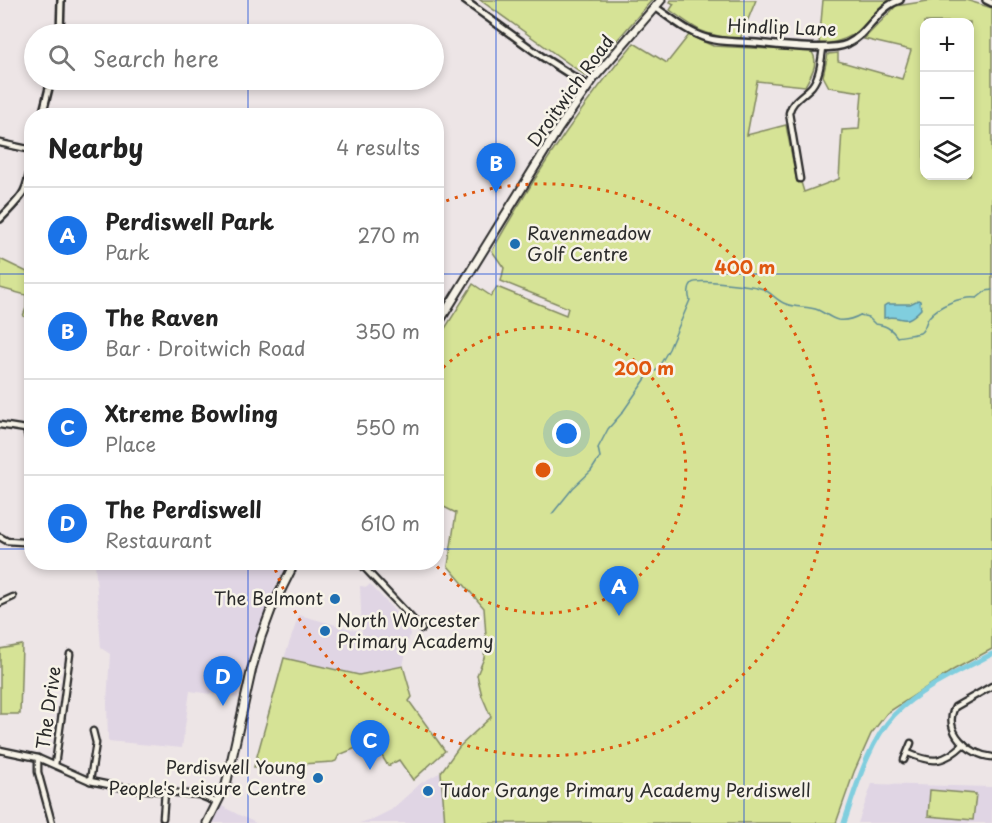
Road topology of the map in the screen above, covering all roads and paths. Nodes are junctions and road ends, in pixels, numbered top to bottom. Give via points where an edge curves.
1 (61, 0) edge
2 (464, 0) edge
3 (661, 0) edge
4 (900, 0) edge
5 (986, 0) edge
6 (992, 3) edge
7 (655, 7) junction
8 (60, 24) edge
9 (823, 48) junction
10 (588, 86) junction
11 (48, 90) edge
12 (44, 108) edge
13 (0, 143) edge
14 (24, 148) edge
15 (800, 178) dead end
16 (24, 192) edge
17 (0, 208) edge
18 (6, 213) junction
19 (0, 219) edge
20 (444, 314) edge
21 (0, 425) edge
22 (24, 429) edge
23 (0, 537) edge
24 (23, 542) dead end
25 (291, 570) edge
26 (367, 570) edge
27 (13, 597) dead end
28 (0, 603) edge
29 (422, 628) dead end
30 (70, 654) dead end
31 (992, 686) edge
32 (93, 731) dead end
33 (911, 744) dead end
34 (964, 744) junction
35 (0, 750) edge
36 (908, 753) junction
37 (992, 757) edge
38 (38, 758) junction
39 (904, 760) dead end
40 (55, 765) junction
41 (90, 781) junction
42 (165, 792) junction
43 (216, 802) junction
44 (163, 818) dead end
45 (52, 823) edge
46 (207, 823) edge

1 - 8 street
2 - 10 street
3 - 7 main road, Droitwich Road
4 - 9 street, Hindlip Lane via 885,7 853,41
5 - 6 street
7 - 9 street, Hindlip Lane via 690,32 710,39
7 - 10 main road, Droitwich Road
9 - 15 street via 818,77 791,105 789,113
10 - 20 main road, Droitwich Road
11 - 12 street
13 - 14 street
16 - 18 street
17 - 18 street
18 - 19 street
21 - 22 street
23 - 24 street
25 - 43 main road via 261,637 226,784
26 - 29 street
27 - 28 street
30 - 40 street, The Drive
31 - 34 street via 955,707 952,713 951,727
32 - 41 street via 96,743
33 - 36 street
34 - 36 street via 939,760 924,760
34 - 37 street
35 - 38 street
36 - 39 street
38 - 40 street
38 - 45 street
40 - 41 street
41 - 42 street
42 - 43 street via 200,795
42 - 44 street
43 - 46 main road

